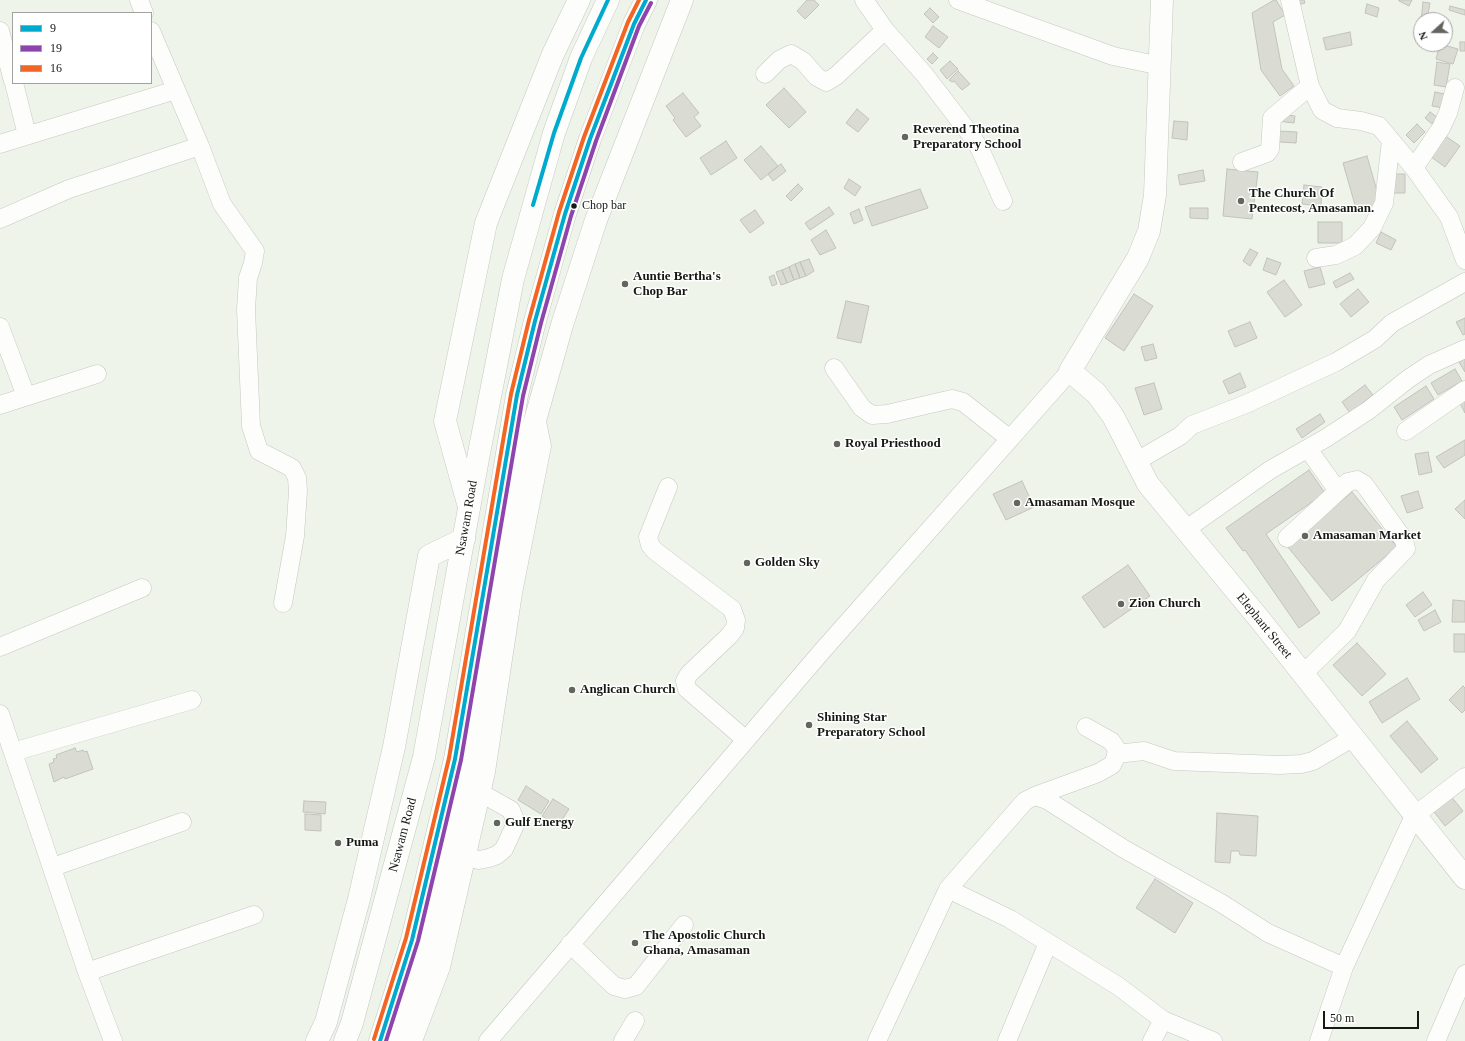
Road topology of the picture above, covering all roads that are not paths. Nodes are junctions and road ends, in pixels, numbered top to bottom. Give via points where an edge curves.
1 (139, 0) edge
2 (578, 0) edge
3 (608, 0) edge
4 (646, 0) edge
5 (682, 0) edge
6 (864, 0) edge
7 (958, 0) edge
8 (1162, 0) edge
9 (1290, 0) edge
10 (144, 12) edge
11 (885, 30) junction
12 (0, 31) edge
13 (152, 33) edge
14 (1161, 66) junction
15 (765, 74) dead end
16 (12, 78) edge
17 (14, 84) edge
18 (1310, 86) junction
19 (1455, 88) dead end
20 (176, 90) junction
21 (27, 135) junction
22 (1391, 140) junction
23 (0, 144) edge
24 (200, 146) junction
25 (1242, 162) dead end
26 (1414, 168) junction
27 (1003, 201) dead end
28 (0, 219) edge
29 (1316, 258) dead end
30 (1465, 260) edge
31 (1465, 282) edge
32 (0, 327) edge
33 (1465, 349) edge
34 (834, 368) dead end
35 (1070, 371) junction
36 (97, 374) dead end
37 (1465, 390) edge
38 (26, 396) junction
39 (0, 405) edge
40 (536, 417) junction
41 (1406, 431) dead end
42 (1010, 439) junction
43 (1308, 449) junction
44 (1137, 461) junction
45 (668, 487) dead end
46 (1338, 491) junction
47 (469, 507) junction
48 (1185, 530) junction
49 (1287, 538) dead end
50 (464, 539) junction
51 (142, 588) dead end
52 (283, 603) dead end
53 (0, 647) edge
54 (1304, 674) junction
55 (192, 700) dead end
56 (0, 714) edge
57 (1086, 727) dead end
58 (1352, 738) junction
59 (746, 740) junction
60 (13, 752) junction
61 (1116, 754) junction
62 (1465, 778) edge
63 (481, 793) junction
64 (1035, 796) junction
65 (1414, 816) junction
66 (182, 822) dead end
67 (466, 857) junction
68 (53, 868) junction
69 (1465, 878) edge
70 (948, 889) junction
71 (254, 914) dead end
72 (684, 925) dead end
73 (1048, 943) junction
74 (570, 944) junction
75 (1344, 967) junction
76 (87, 972) junction
77 (1465, 974) edge
78 (1163, 1020) junction
79 (635, 1021) dead end
80 (113, 1041) edge
81 (317, 1041) edge
82 (345, 1041) edge
83 (380, 1041) edge
84 (399, 1041) edge
85 (413, 1041) edge
86 (488, 1041) edge
87 (623, 1041) edge
88 (877, 1041) edge
89 (1007, 1041) edge
90 (1152, 1041) edge
91 (1213, 1041) edge
92 (1319, 1041) edge
93 (1436, 1041) edge

1 - 10 street
2 - 47 main road via 486,223 445,421
3 - 47 main road, Nsawam Road via 581,58 559,118 513,279
4 - 83 main road via 634,24 590,139 565,214 535,321 517,395 455,759 412,940
5 - 40 main road via 596,220
6 - 11 street
7 - 14 street via 1113,56
8 - 14 main road
9 - 18 street
11 - 15 street via 836,76 826,82 817,77 803,61 791,54 778,60
11 - 27 street via 924,74 970,134 980,149
12 - 16 street
13 - 20 street
14 - 35 main road via 1155,195 1149,231 1138,258
17 - 21 street
18 - 22 street via 1322,110 1337,118 1379,126
18 - 25 street via 1272,118 1268,153
19 - 26 street via 1441,128
20 - 21 street
20 - 24 street
21 - 23 street
22 - 26 street
22 - 29 street via 1384,203 1372,228 1355,246 1336,255
24 - 28 street via 69,190
24 - 52 street via 222,204 255,251 254,263 248,278 246,309 255,443 259,451 292,468 297,478 295,536
26 - 30 street via 1449,217
31 - 44 street via 1392,323 1375,339 1336,362 1246,404 1192,425 1180,436
32 - 38 street
33 - 43 street via 1408,379 1369,410
34 - 42 street via 862,408 872,415 952,399 963,402
35 - 42 street
35 - 44 main road, Elephant Street via 1096,394 1116,422
36 - 38 street
37 - 41 street
38 - 39 street
40 - 63 street via 542,446 513,594
40 - 84 main road via 528,447 456,846
42 - 59 street
43 - 46 street
43 - 48 street via 1270,470
44 - 48 main road, Elephant Street via 1148,484
45 - 59 street via 648,537 650,545 655,552 732,609 736,620 735,628 729,636 689,674 685,681 687,689
46 - 49 street
46 - 54 street via 1348,482 1357,480 1364,484 1404,540 1406,549 1376,580 1346,631
47 - 50 main road, Nsawam Road
48 - 54 main road, Elephant Street
50 - 81 main road via 429,556 394,748 359,899 326,1022
50 - 82 main road, Nsawam Road via 424,757 352,1024
51 - 53 street
54 - 58 main road, Elephant Street
55 - 60 street
56 - 60 street
57 - 61 street via 1111,742 1116,748
58 - 61 street via 1313,761 1279,765 1174,761 1144,751
58 - 65 main road, Elephant Street
59 - 74 street
60 - 68 street
61 - 64 street via 1107,769
62 - 65 street
63 - 67 street
63 - 67 street via 511,810 516,823 504,849 497,855 479,860
64 - 70 street via 1025,801
64 - 75 street via 1047,800 1124,849 1221,903 1268,934
65 - 69 main road, Elephant Street
65 - 75 street
66 - 68 street
67 - 85 street via 441,967
68 - 76 street
70 - 73 street via 1010,919
70 - 88 street
71 - 76 street
72 - 74 street via 636,986 625,989 614,986
73 - 78 street via 1118,986
73 - 89 street
74 - 86 street
75 - 92 street
76 - 80 street
77 - 93 street
78 - 90 street
78 - 91 street
79 - 87 street

